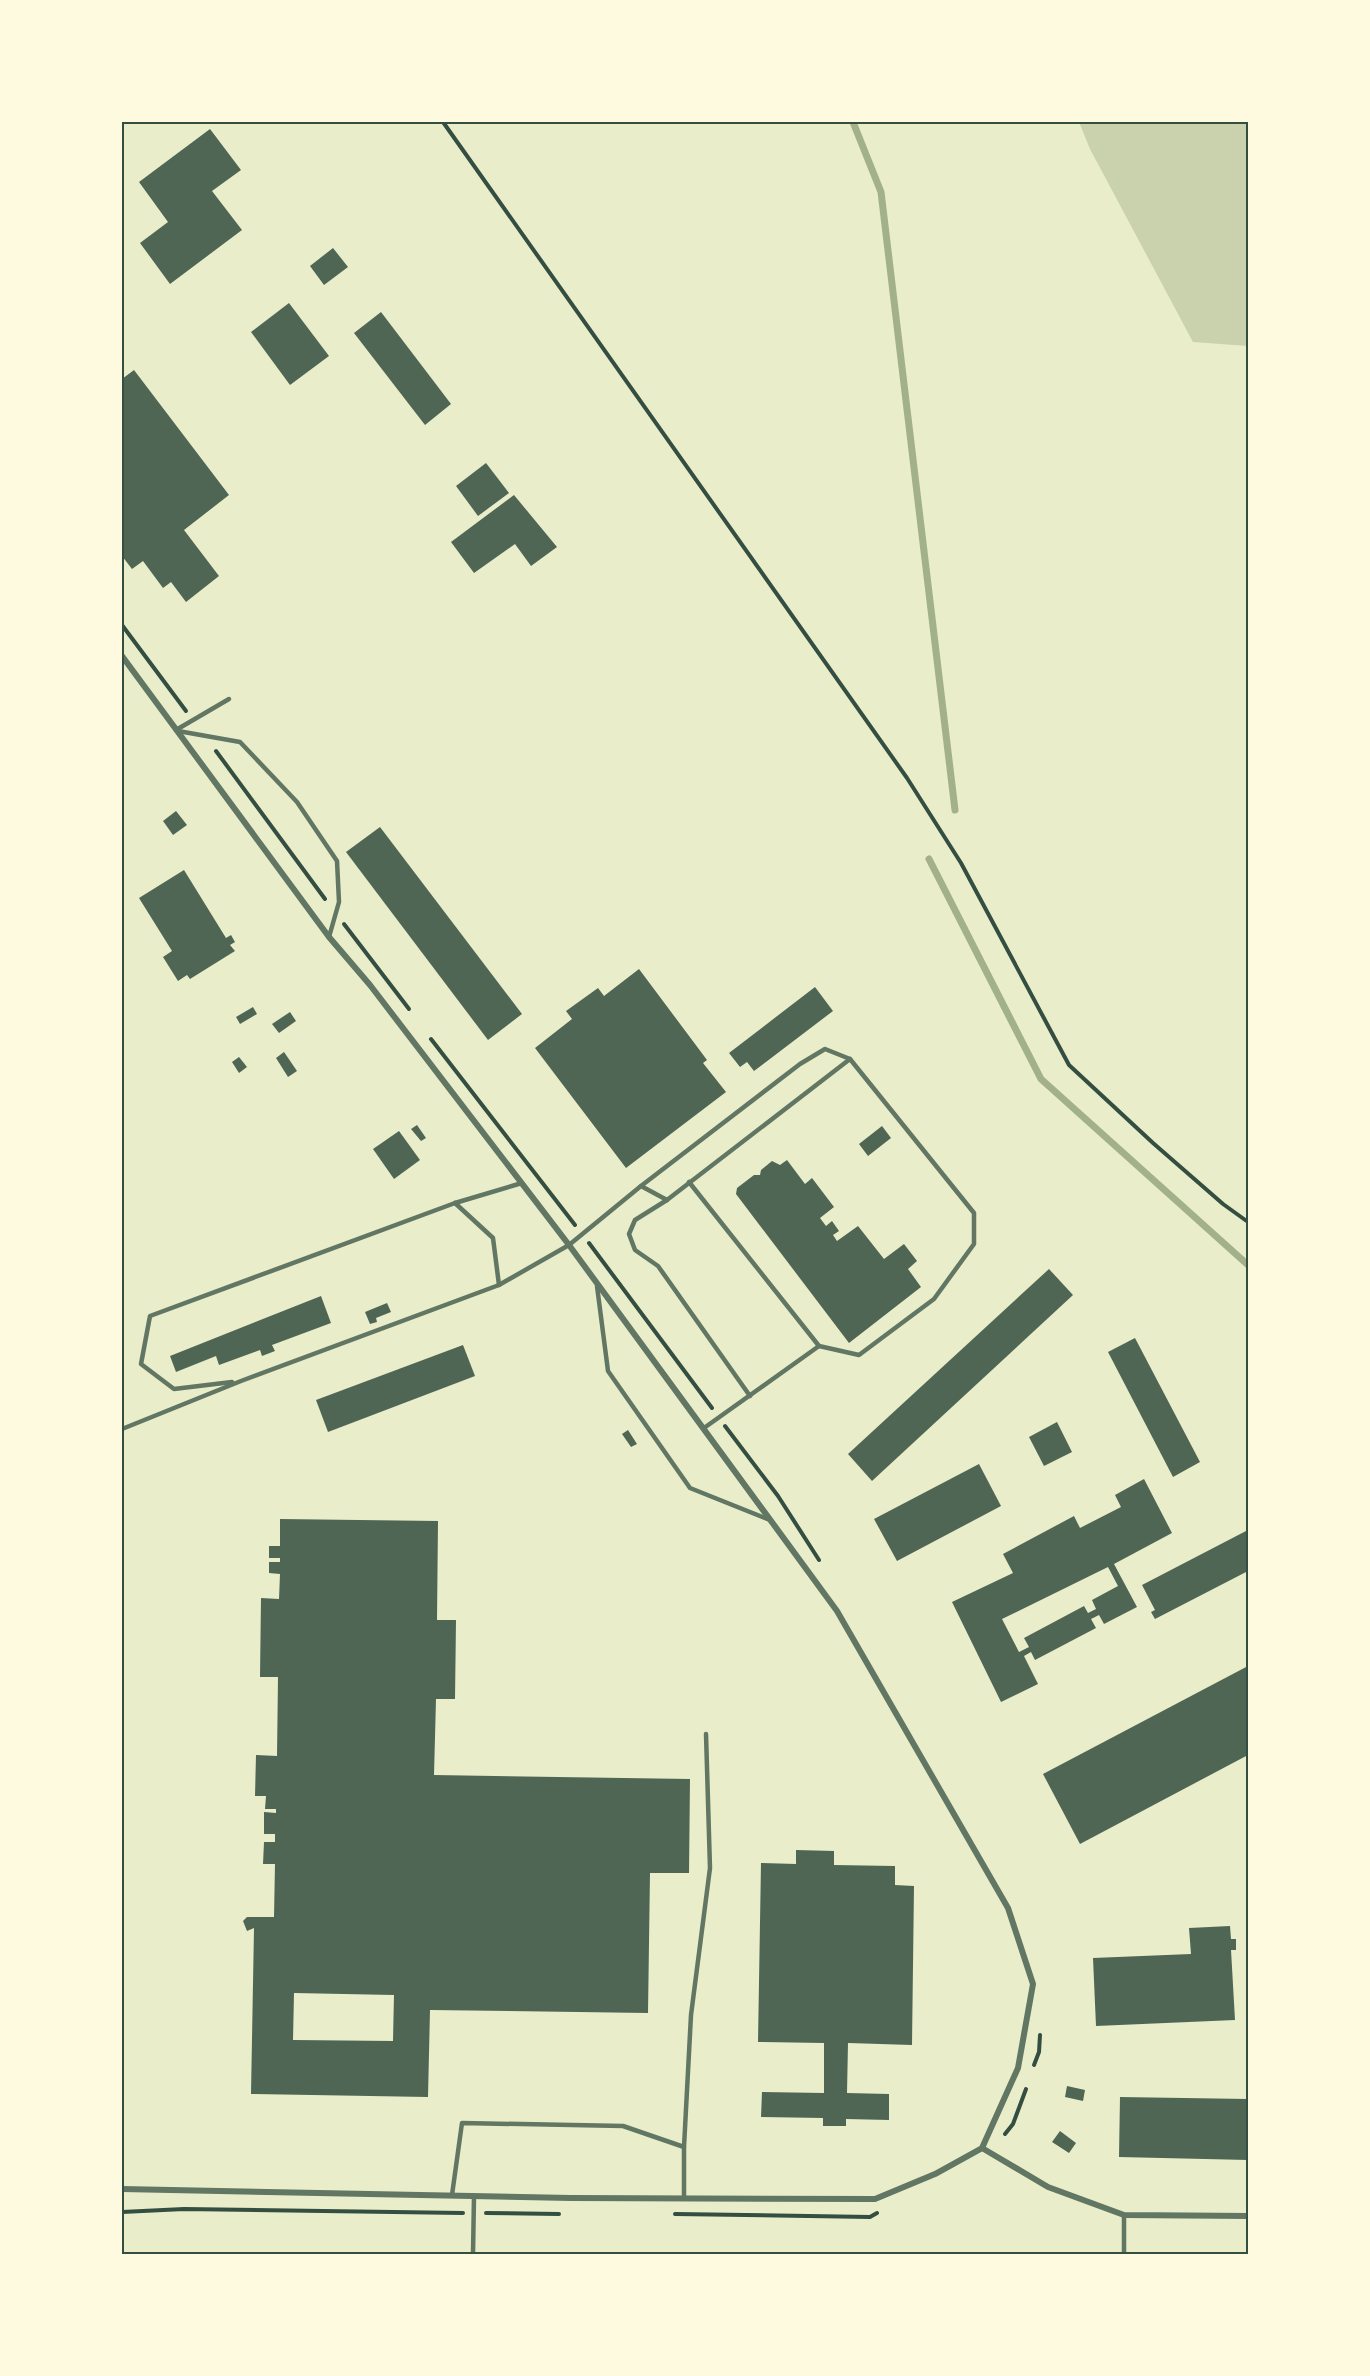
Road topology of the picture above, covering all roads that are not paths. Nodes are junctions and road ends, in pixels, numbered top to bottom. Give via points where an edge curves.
1 (122, 656) edge
2 (230, 699) dead end
3 (176, 730) junction
4 (330, 937) junction
5 (850, 1059) junction
6 (689, 1182) junction
7 (522, 1183) junction
8 (641, 1186) junction
9 (667, 1200) junction
10 (455, 1203) junction
11 (569, 1245) junction
12 (499, 1285) junction
13 (597, 1286) junction
14 (819, 1346) junction
15 (241, 1381) junction
16 (750, 1396) junction
17 (704, 1428) junction
18 (122, 1429) edge
19 (772, 1521) junction
20 (706, 1734) dead end
21 (684, 2147) junction
22 (982, 2148) junction
23 (122, 2189) edge
24 (452, 2195) junction
25 (474, 2196) junction
26 (684, 2198) junction
27 (1124, 2215) junction
28 (1248, 2216) edge
29 (473, 2254) edge
30 (1124, 2254) edge

1 - 3 street
2 - 3 lane
3 - 4 street
3 - 4 lane via 240,742 297,802 337,861 339,902
4 - 7 street
5 - 6 lane
5 - 8 lane via 825,1049 800,1064
5 - 14 lane via 974,1213 974,1244 934,1299 859,1355
6 - 9 lane
6 - 14 lane
7 - 10 lane
7 - 11 street
8 - 9 lane
8 - 11 lane
9 - 16 lane via 635,1220 628,1234 635,1250 658,1266
10 - 12 lane via 493,1238
10 - 15 lane via 150,1316 141,1364 174,1389
11 - 12 lane
11 - 13 street
12 - 15 lane
13 - 17 street
13 - 19 lane via 608,1371 690,1488
14 - 16 lane
15 - 18 lane
16 - 17 lane
17 - 19 street
19 - 22 street via 837,1611 1008,1908 1033,1984 1018,2068
20 - 21 lane via 710,1868 691,2015
21 - 24 lane via 623,2126 462,2122
21 - 26 lane
22 - 26 street via 935,2174 874,2199
22 - 27 street via 1048,2187
23 - 24 street
24 - 25 street
25 - 26 street
25 - 29 lane
27 - 28 street
27 - 30 lane

